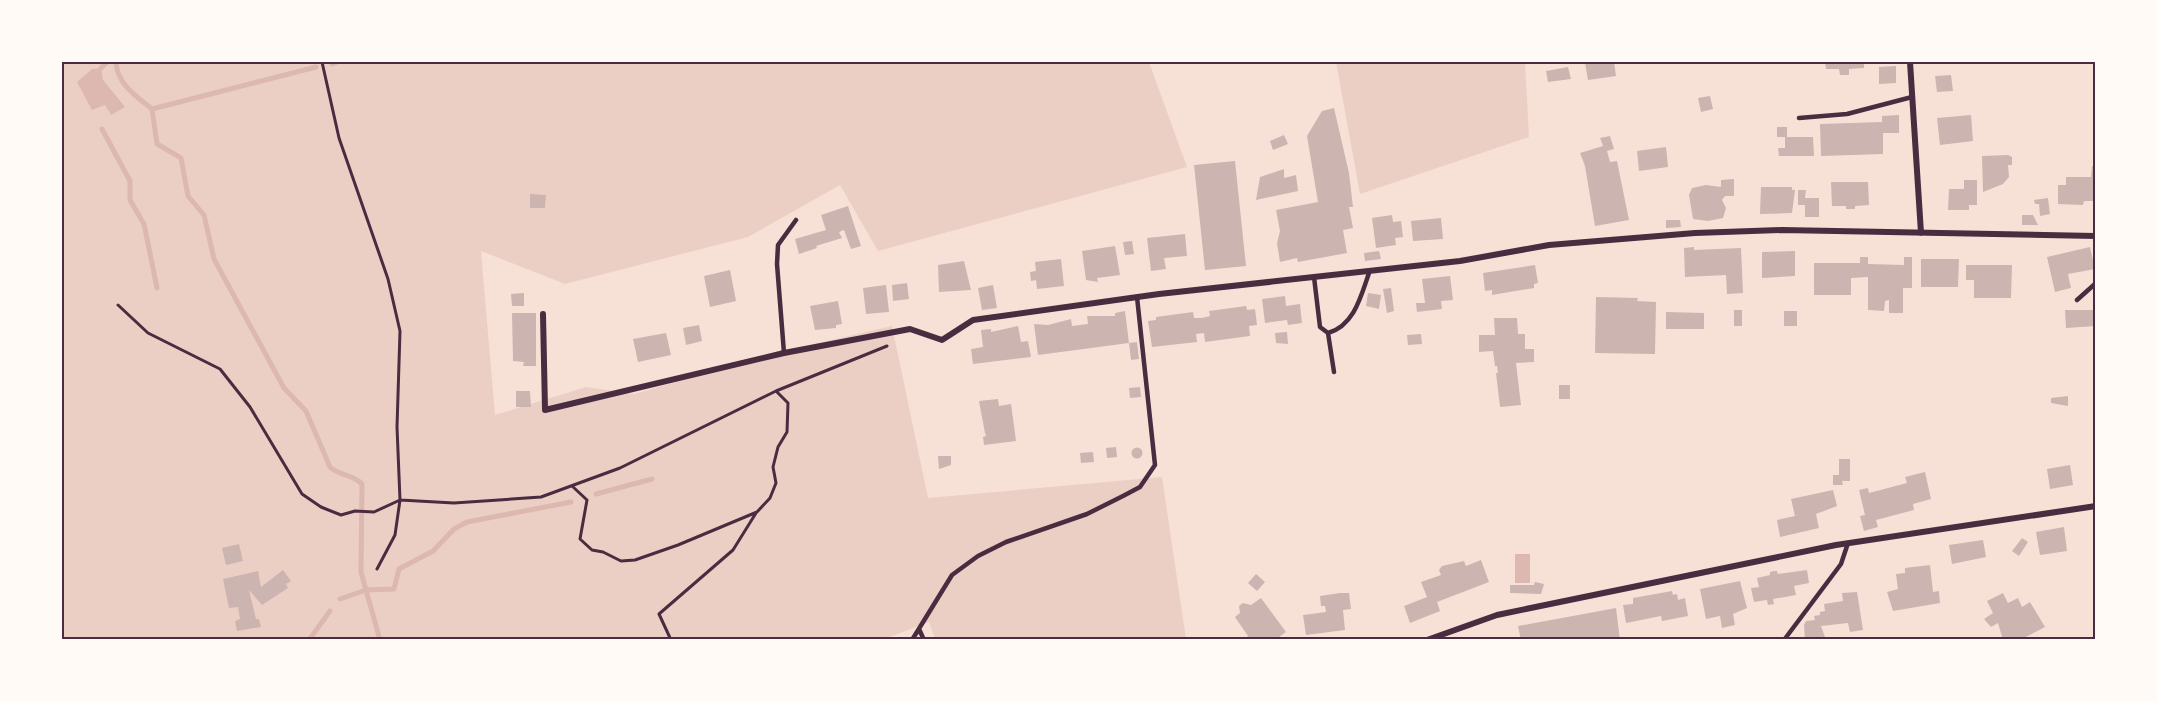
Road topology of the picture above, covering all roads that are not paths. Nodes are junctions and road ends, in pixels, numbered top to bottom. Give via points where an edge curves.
1 (1910, 62) edge
2 (1912, 98) junction
3 (1799, 118) dead end
4 (796, 220) dead end
5 (1921, 232) junction
6 (2096, 236) edge
7 (1369, 273) junction
8 (1314, 277) junction
9 (2096, 283) edge
10 (1137, 297) junction
11 (2077, 300) dead end
12 (543, 314) dead end
13 (1328, 333) junction
14 (784, 353) junction
15 (1334, 372) dead end
16 (2096, 506) edge
17 (1848, 543) junction
18 (920, 629) junction
19 (912, 639) edge
20 (924, 639) edge
21 (1426, 639) edge
22 (1784, 639) edge

1 - 2 street
2 - 3 lane via 1847,114
2 - 5 street
4 - 14 lane via 778,246
5 - 6 street
5 - 7 street via 1695,233 1549,245
7 - 8 street
7 - 13 lane via 1354,312 1343,326
8 - 10 street
8 - 13 lane via 1320,327
9 - 11 lane
10 - 14 street via 973,320 942,340 910,329
10 - 18 lane via 1155,465 1140,487 1123,496 978,556 952,575
12 - 14 street via 545,410
13 - 15 lane
16 - 17 street
17 - 21 street via 1497,615
17 - 22 lane via 1841,564
18 - 19 lane
18 - 20 lane

